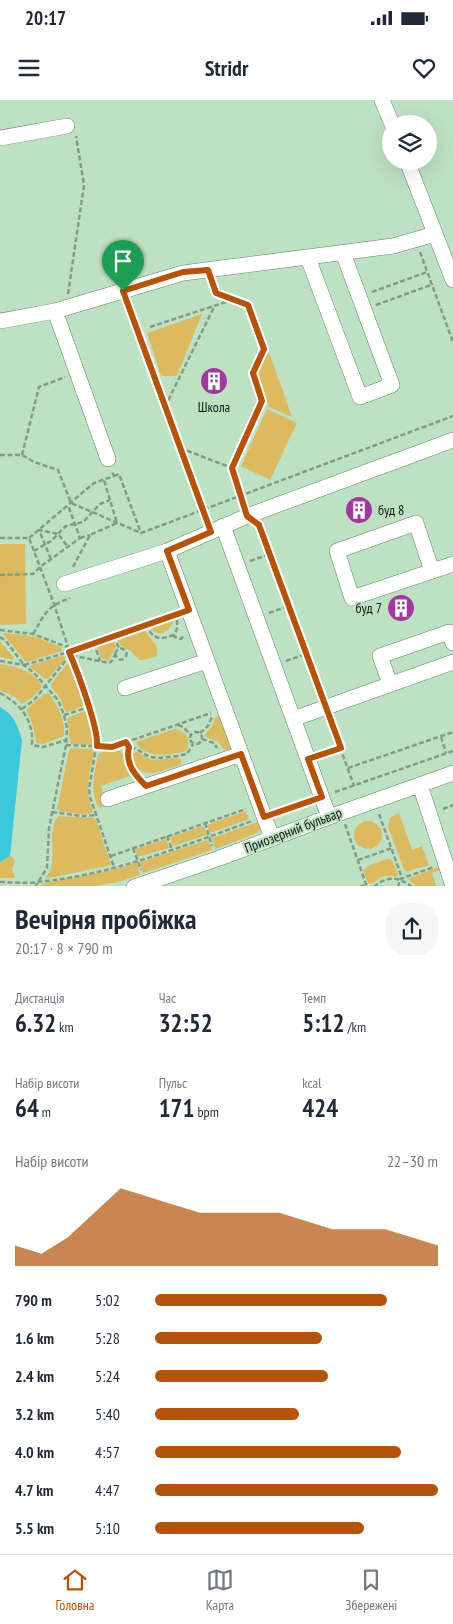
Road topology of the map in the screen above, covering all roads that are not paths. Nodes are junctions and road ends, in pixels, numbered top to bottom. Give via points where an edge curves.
1 (382, 100) edge
2 (388, 115) edge
3 (71, 127) road end
4 (0, 138) edge
5 (410, 170) edge
6 (435, 234) junction
7 (343, 253) junction
8 (308, 258) junction
9 (453, 280) edge
10 (61, 310) junction
11 (0, 321) edge
12 (453, 440) edge
13 (108, 459) road end
14 (217, 529) junction
15 (167, 551) junction
16 (453, 564) edge
17 (432, 571) junction
18 (64, 584) road end
19 (453, 643) edge
20 (207, 661) junction
21 (453, 662) edge
22 (390, 684) junction
23 (125, 688) dead end
24 (293, 720) junction
25 (241, 754) junction
26 (453, 773) edge
27 (420, 784) junction
28 (108, 799) dead end
29 (335, 814) junction
30 (272, 838) junction
31 (139, 885) edge
32 (453, 886) edge

1 - 2 street
3 - 4 street
5 - 6 street
6 - 7 street via 393,246
6 - 9 street
7 - 8 street
7 - 8 street via 364,302 392,386 360,397
8 - 10 street via 183,272
10 - 11 street
10 - 13 street via 77,372
12 - 14 street
14 - 15 street
14 - 24 street via 237,565
15 - 18 street
15 - 20 street
16 - 17 street
17 - 17 street via 352,598 337,551 416,523
19 - 22 street via 449,632 380,656
20 - 23 street
20 - 25 street via 218,710
21 - 22 street
22 - 24 street
24 - 29 street via 322,797
25 - 28 street
25 - 30 street via 258,819
26 - 27 street, Приозерний бульвар
27 - 29 street, Приозерний бульвар
27 - 32 street
29 - 30 street, Приозерний бульвар
30 - 31 street, Приозерний бульвар

